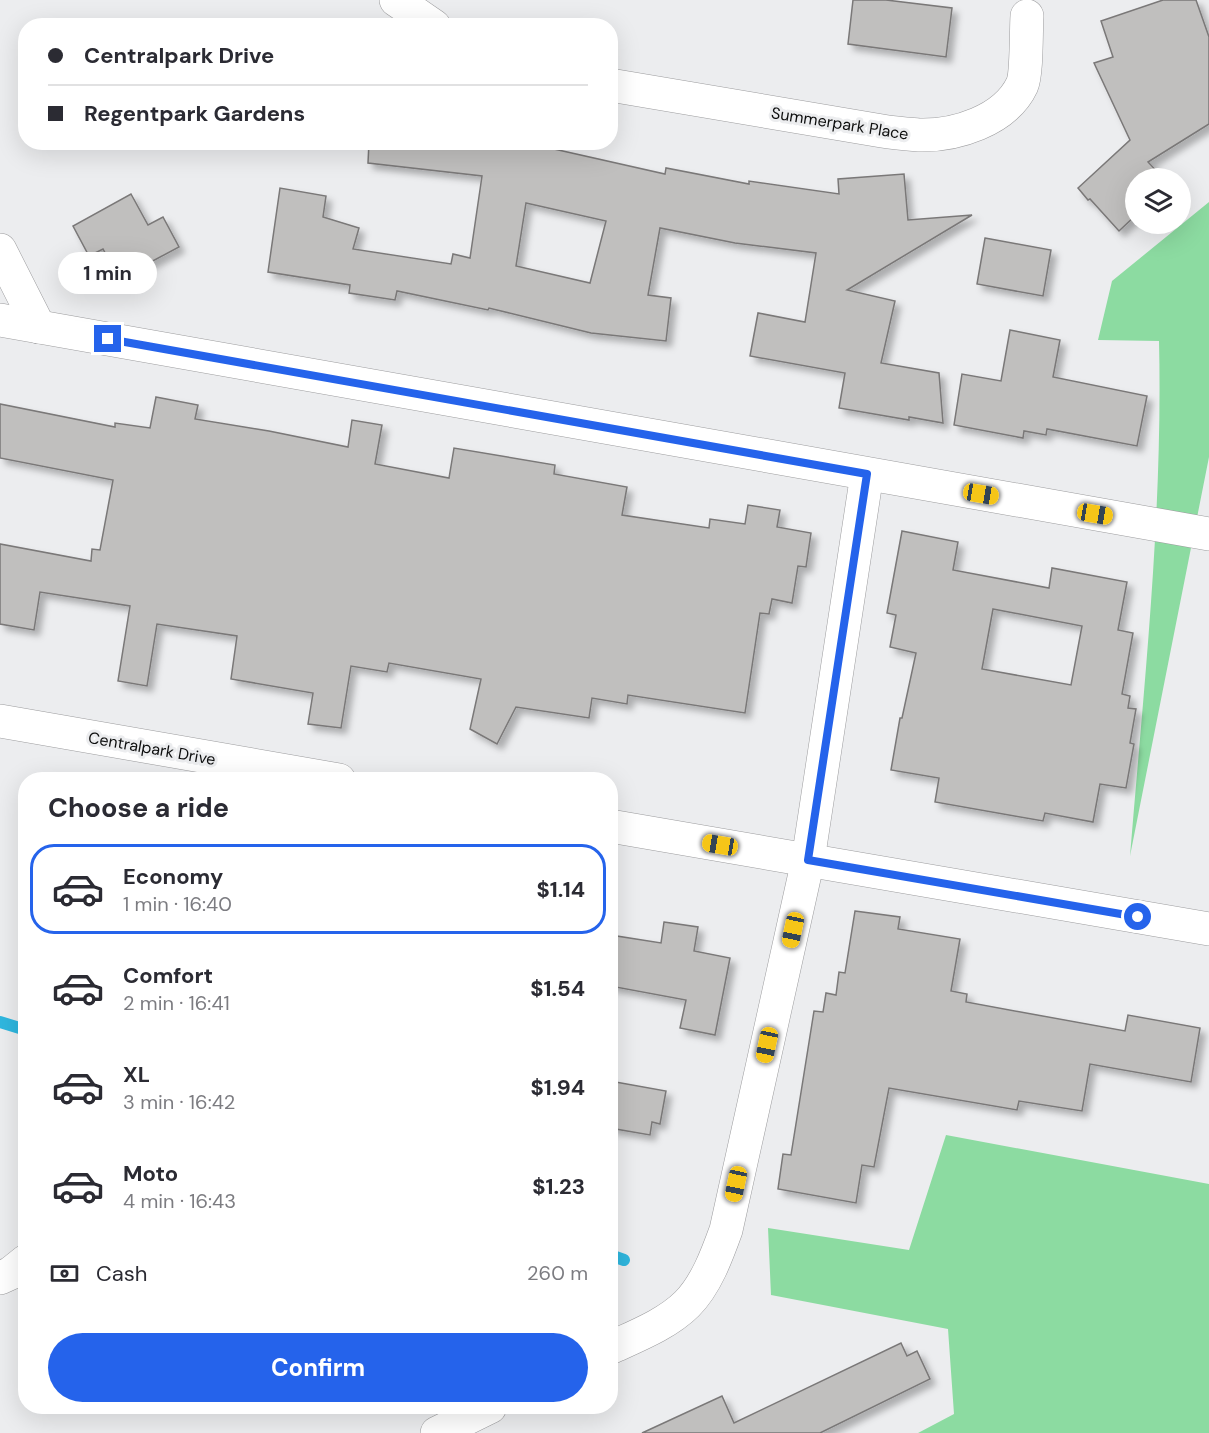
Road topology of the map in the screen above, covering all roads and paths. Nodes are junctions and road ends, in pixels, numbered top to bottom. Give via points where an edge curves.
1 (396, 0) edge
2 (1027, 16) dead end
3 (422, 18) edge
4 (618, 86) edge
5 (0, 250) edge
6 (0, 320) edge
7 (39, 327) junction
8 (867, 474) junction
9 (1209, 534) edge
10 (0, 721) edge
11 (293, 772) edge
12 (618, 827) edge
13 (808, 860) junction
14 (1209, 929) edge
15 (18, 1268) edge
16 (0, 1278) edge
17 (618, 1344) edge
18 (476, 1414) edge
19 (437, 1433) edge

1 - 3 street
2 - 4 street, Summerpark Place via 1022,84 1004,109 985,121 952,131 921,135 882,132
5 - 7 street
6 - 7 street
7 - 8 street
8 - 9 street
8 - 13 street
10 - 11 street, Centralpark Drive
12 - 13 street
13 - 14 street
13 - 17 street via 726,1230 712,1268 687,1304 658,1325
15 - 16 street
18 - 19 street

